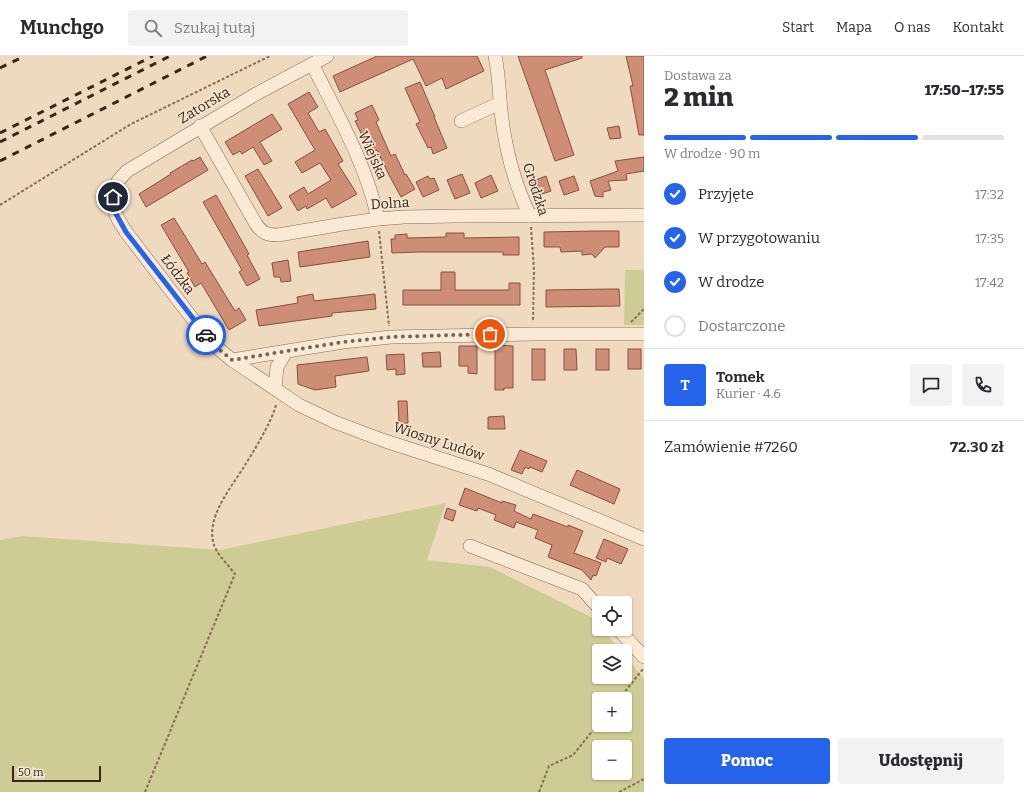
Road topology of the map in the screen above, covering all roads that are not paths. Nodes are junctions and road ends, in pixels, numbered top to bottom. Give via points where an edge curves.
1 (327, 56) edge
2 (495, 56) edge
3 (312, 64) junction
4 (500, 104) junction
5 (461, 121) dead end
6 (200, 126) junction
7 (113, 197) joint
8 (644, 215) edge
9 (530, 216) junction
10 (378, 219) junction
11 (644, 334) edge
12 (286, 352) junction
13 (232, 360) junction
14 (277, 390) junction
15 (644, 539) edge
16 (470, 546) dead end
17 (592, 600) edge
18 (624, 636) edge
19 (644, 657) edge

1 - 3 street, Zatorska
2 - 4 street, Grodzka
3 - 6 street, Zatorska
3 - 10 street, Wiejska via 367,178
4 - 5 street
4 - 9 street, Grodzka via 511,167
6 - 7 street, Zatorska via 127,171 118,181
6 - 10 street, Dolna via 263,233 278,235
7 - 13 street, Łódzka via 115,212 126,232 198,326 215,346
8 - 9 street, Dolna
9 - 10 street, Dolna
11 - 12 street via 390,337
12 - 13 street
12 - 14 street via 277,367
13 - 14 street, Wiosny Ludów
14 - 15 street, Wiosny Ludów via 299,405 337,423 488,474
16 - 17 street via 582,589
18 - 19 street

